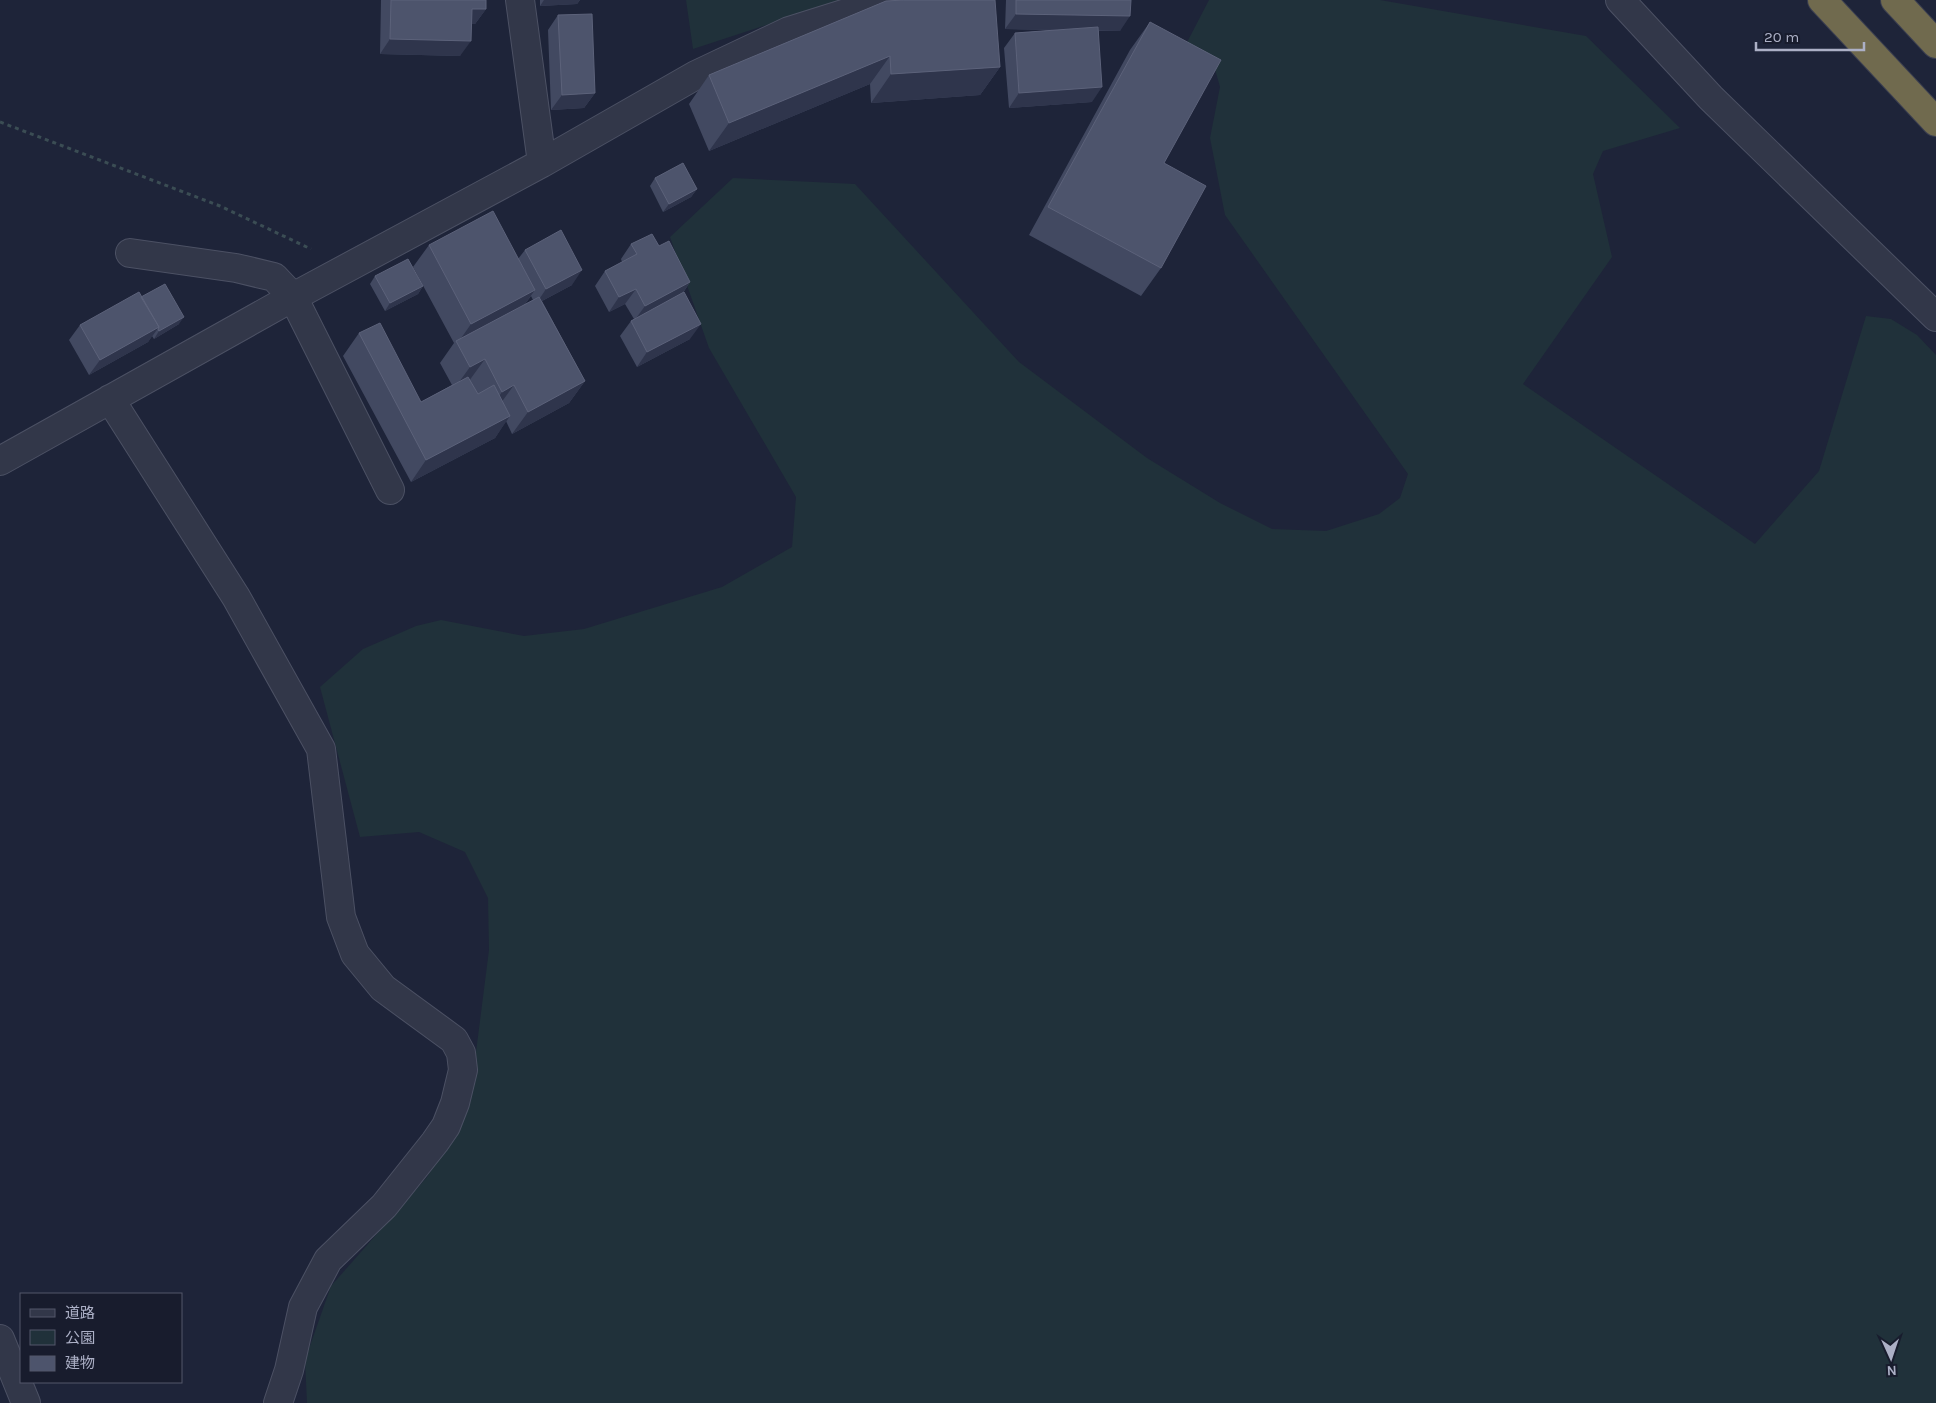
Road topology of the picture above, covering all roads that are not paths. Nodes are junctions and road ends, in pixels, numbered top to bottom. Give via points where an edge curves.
1 (520, 0) edge
2 (888, 0) edge
3 (1620, 0) edge
4 (1822, 0) edge
5 (1896, 0) edge
6 (1936, 44) edge
7 (1936, 122) edge
8 (542, 163) junction
9 (130, 253) dead end
10 (293, 297) junction
11 (1936, 317) edge
12 (110, 399) junction
13 (0, 461) edge
14 (390, 490) dead end
15 (0, 1339) edge
16 (26, 1403) edge
17 (278, 1403) edge

1 - 8 street
2 - 8 street via 789,31 696,74
3 - 11 street via 1711,98
4 - 7 highway
5 - 6 highway
8 - 10 street
9 - 10 street via 236,268 274,277
10 - 12 street
10 - 14 street
12 - 13 street
12 - 17 street via 236,597 321,749 341,917 355,954 383,988 454,1040 464,1062 446,1126 384,1206 328,1260 303,1307
15 - 16 street

